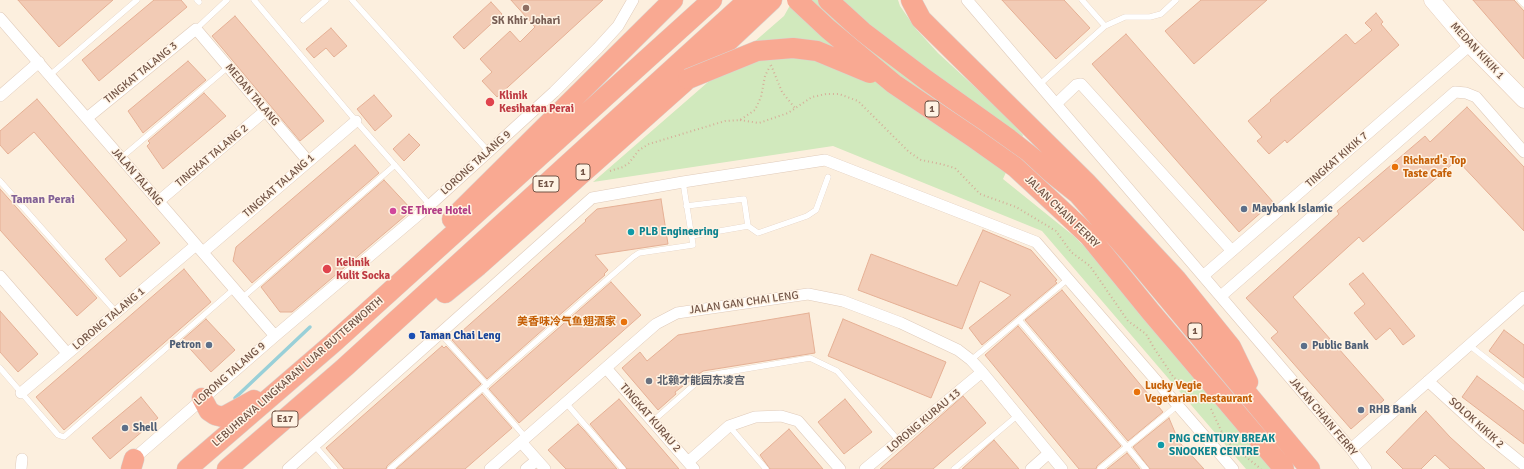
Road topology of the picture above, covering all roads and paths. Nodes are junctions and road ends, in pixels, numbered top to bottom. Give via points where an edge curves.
1 (137, 0) edge
2 (227, 0) edge
3 (254, 0) edge
4 (326, 0) edge
5 (352, 0) edge
6 (633, 0) edge
7 (654, 0) edge
8 (673, 0) edge
9 (712, 0) edge
10 (748, 0) edge
11 (772, 0) edge
12 (797, 0) edge
13 (828, 0) edge
14 (911, 0) edge
15 (967, 0) edge
16 (1082, 0) edge
17 (1176, 0) edge
18 (1432, 0) edge
19 (1520, 0) edge
20 (1524, 4) edge
21 (0, 18) edge
22 (303, 20) dead end
23 (1105, 26) junction
24 (196, 29) junction
25 (638, 34) junction
26 (1470, 45) junction
27 (39, 62) junction
28 (228, 67) junction
29 (50, 76) junction
30 (688, 79) junction
31 (894, 84) junction
32 (1039, 84) junction
33 (0, 96) edge
34 (1524, 100) edge
35 (1056, 104) junction
36 (795, 108) dead end
37 (265, 111) junction
38 (87, 118) junction
39 (356, 121) junction
40 (488, 151) junction
41 (1524, 152) edge
42 (121, 158) junction
43 (308, 161) junction
44 (395, 165) junction
45 (605, 172) dead end
46 (828, 177) dead end
47 (0, 182) edge
48 (683, 182) junction
49 (158, 201) junction
50 (430, 204) junction
51 (686, 206) junction
52 (748, 226) junction
53 (691, 236) junction
54 (199, 248) junction
55 (1232, 251) junction
56 (0, 276) edge
57 (1204, 276) junction
58 (1068, 279) junction
59 (234, 289) junction
60 (1221, 296) junction
61 (242, 298) junction
62 (1522, 303) edge
63 (116, 312) junction
64 (1019, 320) junction
65 (440, 333) junction
66 (275, 336) junction
67 (332, 344) junction
68 (1469, 345) junction
69 (67, 353) junction
70 (971, 360) junction
71 (0, 368) edge
72 (344, 368) junction
73 (606, 368) junction
74 (982, 372) junction
75 (1428, 381) junction
76 (287, 382) junction
77 (484, 386) junction
78 (1524, 388) edge
79 (21, 392) junction
80 (202, 398) junction
81 (566, 403) junction
82 (1178, 405) junction
83 (1265, 414) junction
84 (1018, 415) junction
85 (653, 421) junction
86 (729, 426) junction
87 (524, 440) junction
88 (899, 441) junction
89 (315, 446) junction
90 (1128, 447) junction
91 (1350, 449) junction
92 (1049, 454) junction
93 (536, 460) junction
94 (691, 465) edge
95 (1524, 465) edge
96 (129, 466) edge
97 (187, 469) edge
98 (227, 469) edge
99 (288, 469) edge
100 (335, 469) edge
101 (390, 469) edge
102 (490, 469) edge
103 (526, 469) edge
104 (545, 469) edge
105 (623, 469) edge
106 (766, 469) edge
107 (840, 469) edge
108 (866, 469) edge
109 (954, 469) edge
110 (1031, 469) edge
111 (1062, 469) edge
112 (1100, 469) edge
113 (1146, 469) edge
114 (1233, 469) edge
115 (1284, 469) edge
116 (1310, 469) edge
117 (1366, 469) edge

1 - 29 lane
2 - 24 lane
3 - 39 lane
4 - 22 lane
5 - 40 lane
6 - 40 street, LORONG TALANG 9 via 618,26 598,48 554,92
7 - 25 highway
8 - 25 highway
9 - 67 highway, LEBUHRAYA LINGKARAN LUAR BUTTERWORTH / E17
10 - 72 highway, E17
11 - 30 highway, 1
12 - 31 highway, JALAN CHAIN FERRY / 1, bridge
13 - 83 highway, JALAN CHAIN FERRY / 1 via 863,32 1009,139 1078,194
14 - 83 highway via 921,19 930,29 1086,182 1177,280 1230,347
15 - 32 street, JALAN CHAIN FERRY
16 - 23 lane
17 - 23 lane via 1160,14 1150,17 1125,17
18 - 26 street, MEDAN KIKIK 1
19 - 20 lane
21 - 27 street, JALAN TALANG
23 - 32 lane
24 - 28 street, MEDAN TALANG
24 - 38 street, TINGKAT TALANG 3
25 - 67 highway via 354,314
26 - 34 street, MEDAN KIKIK 1
26 - 55 street, TINGKAT KIKIK 7
27 - 29 street, JALAN TALANG
27 - 33 street
28 - 37 street, MEDAN TALANG
28 - 42 lane
29 - 38 street, JALAN TALANG
30 - 31 highway, bridge via 757,51 793,48 818,51
30 - 72 highway, 1 via 478,266 382,346
31 - 115 highway, JALAN CHAIN FERRY / 1, bridge via 1015,167 1089,236
32 - 35 street, JALAN CHAIN FERRY
35 - 55 street via 1076,85 1081,84
35 - 57 street, JALAN CHAIN FERRY
36 - 45 path via 782,92 771,64 755,110 740,120 725,121 650,144 639,150 630,163
37 - 43 street, MEDAN TALANG
37 - 49 street, TINGKAT TALANG 2
38 - 42 street, JALAN TALANG
39 - 43 street, TINGKAT TALANG 1
39 - 44 lane
40 - 50 street, LORONG TALANG 9
41 - 60 street via 1476,97 1455,92
42 - 49 street, JALAN TALANG
43 - 54 street, TINGKAT TALANG 1
44 - 50 lane
44 - 61 lane
46 - 52 lane via 816,210 807,216 758,233
47 - 63 lane
48 - 51 lane
48 - 58 street via 825,160 1036,242
48 - 65 street via 592,198
49 - 54 street, JALAN TALANG
50 - 66 street, LORONG TALANG 9
51 - 52 lane via 744,199
51 - 53 lane
52 - 53 lane
53 - 77 lane via 693,245 639,253 633,257
54 - 59 street, JALAN TALANG
54 - 63 street, LORONG TALANG 1
55 - 57 street, TINGKAT KIKIK 7
56 - 69 street
57 - 60 street, JALAN CHAIN FERRY
58 - 64 lane
58 - 82 street
59 - 61 street, JALAN TALANG
59 - 79 lane via 64,437 58,435
60 - 91 street, JALAN CHAIN FERRY
61 - 66 street, JALAN TALANG
62 - 68 street
63 - 69 street, LORONG TALANG 1
64 - 70 lane
64 - 90 lane
65 - 77 lane
65 - 89 street
66 - 80 street, LORONG TALANG 9
67 - 76 highway, LEBUHRAYA LINGKARAN LUAR BUTTERWORTH / E17
68 - 75 street
68 - 78 lane
69 - 79 street, LORONG TALANG 1
70 - 73 street, JALAN GAN CHAI LENG via 958,350 900,323 844,301 808,294 677,313 656,324
70 - 74 street, JALAN GAN CHAI LENG
71 - 79 lane
72 - 98 highway, E17
73 - 81 street, JALAN GAN CHAI LENG
73 - 85 street, TINGKAT KURAU 2
74 - 84 street, JALAN GAN CHAI LENG
74 - 88 street, LORONG KURAU 13
75 - 91 street
75 - 95 street, SOLOK KIKIK 2
76 - 80 highway via 223,417 209,410
76 - 97 highway, LEBUHRAYA LINGKARAN LUAR BUTTERWORTH / E17
77 - 87 lane
77 - 101 lane
80 - 96 street, LORONG TALANG 9
81 - 87 street, JALAN GAN CHAI LENG
81 - 105 lane
82 - 90 lane
82 - 114 street
83 - 116 highway, JALAN CHAIN FERRY / 1
84 - 92 street, JALAN GAN CHAI LENG
84 - 109 lane
85 - 88 lane via 704,376 810,358 837,371
85 - 94 street, TINGKAT KURAU 2
86 - 94 street
86 - 106 lane
86 - 107 street via 755,417 781,416 798,421
87 - 93 street
87 - 102 street, JALAN GAN CHAI LENG
88 - 108 street, LORONG KURAU 13
89 - 99 street
89 - 100 lane
90 - 112 lane
90 - 113 lane
91 - 117 street, JALAN CHAIN FERRY
92 - 110 street
92 - 111 street, JALAN GAN CHAI LENG
93 - 103 street
93 - 104 street

